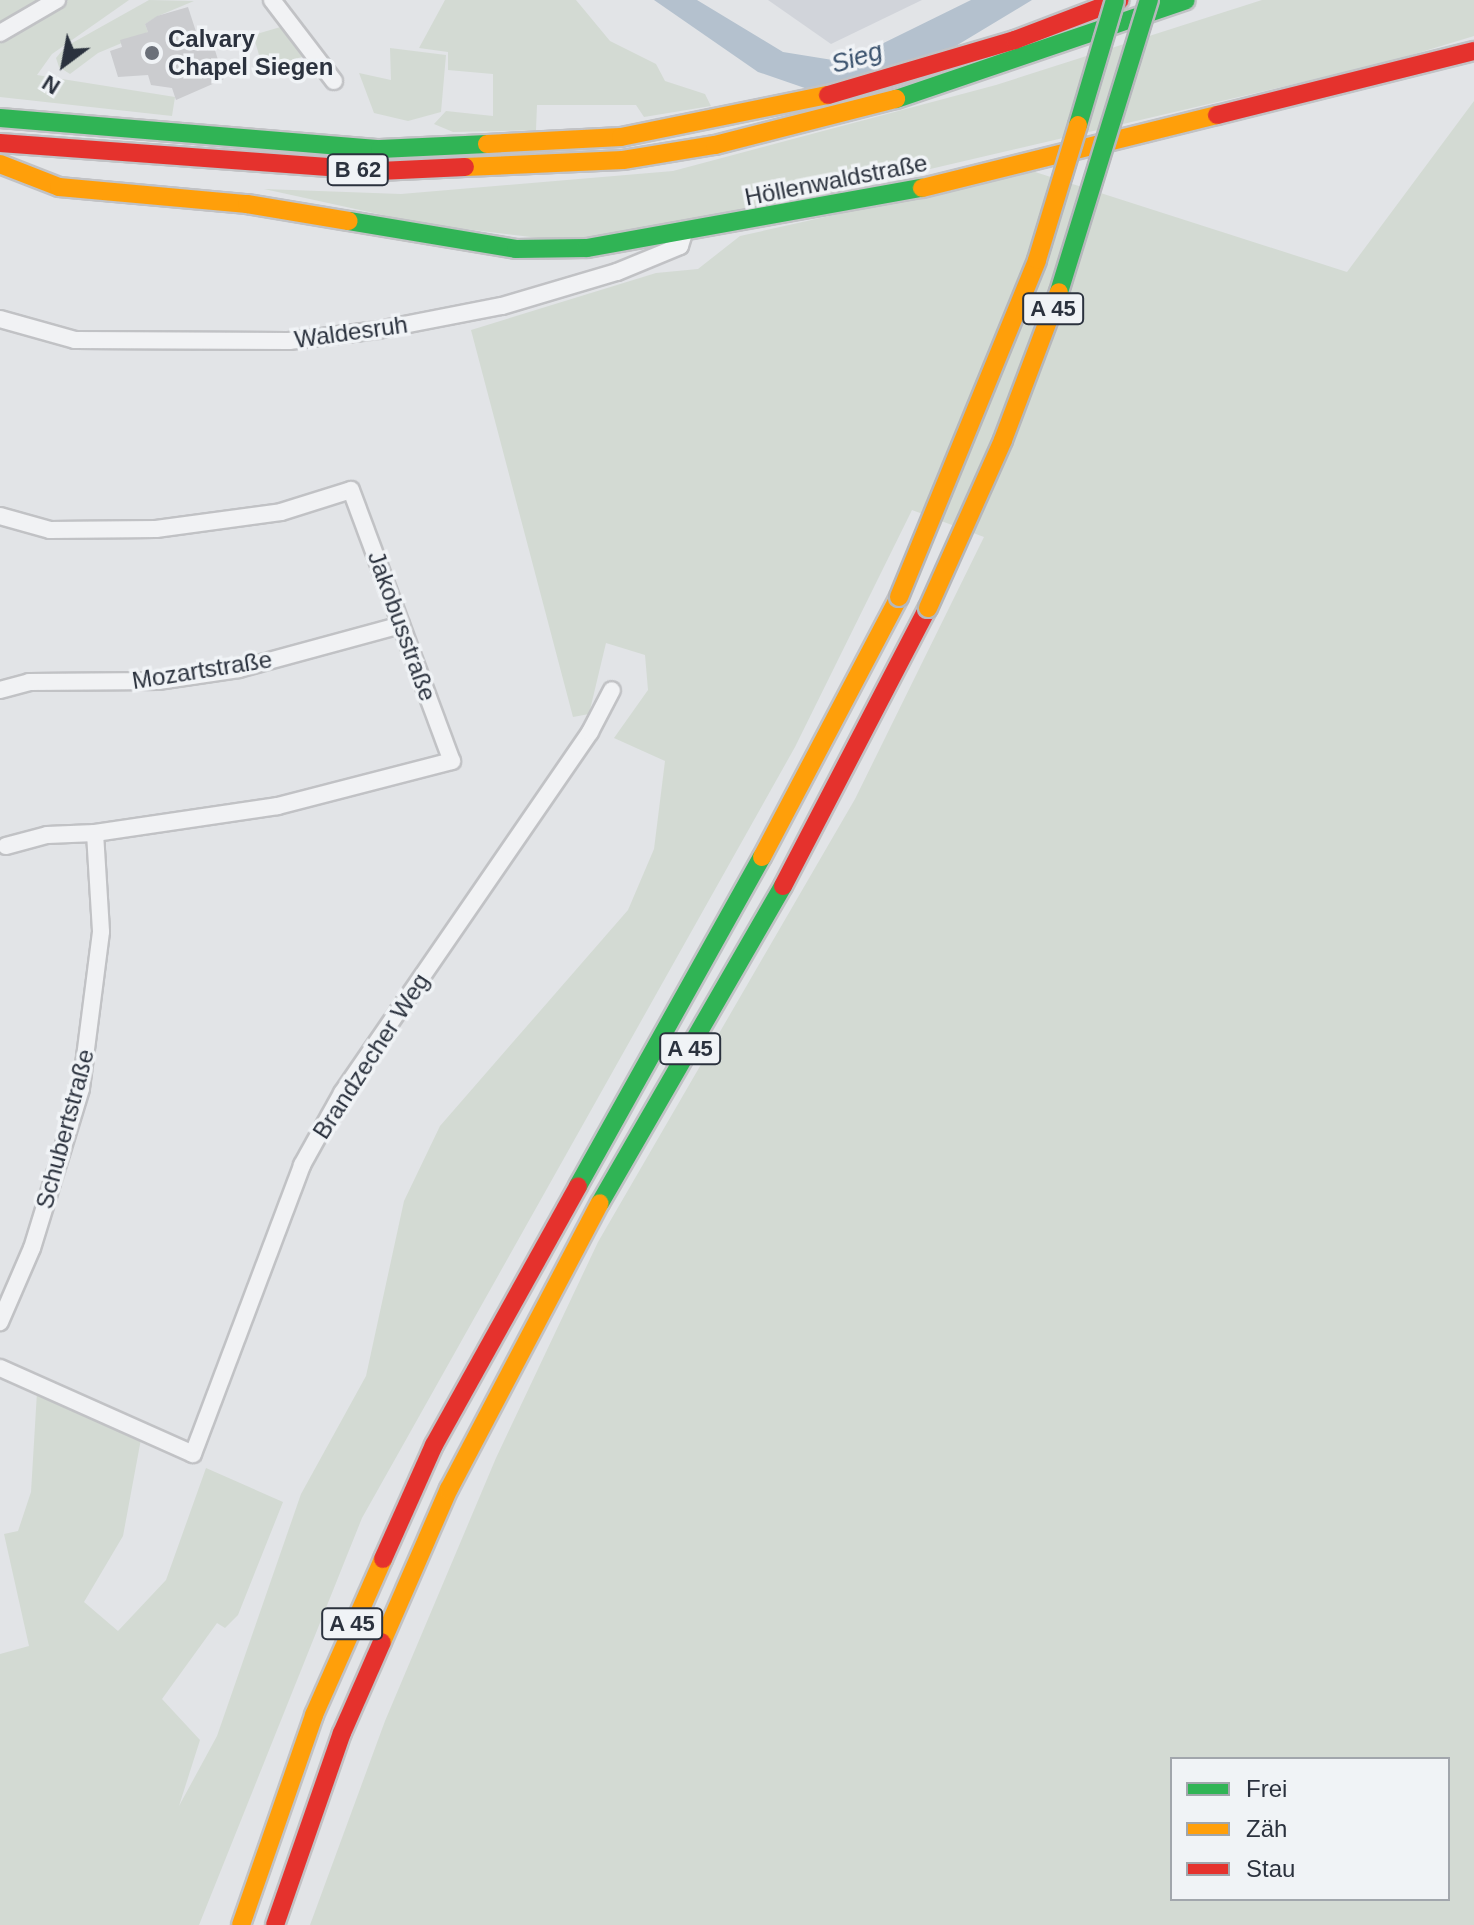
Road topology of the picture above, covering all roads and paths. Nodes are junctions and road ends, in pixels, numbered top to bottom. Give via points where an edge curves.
1 (57, 0) edge
2 (272, 0) edge
3 (1149, 0) edge
4 (1186, 0) edge
5 (1114, 2) edge
6 (0, 33) edge
7 (1474, 51) edge
8 (334, 81) dead end
9 (0, 118) edge
10 (0, 143) edge
11 (0, 164) edge
12 (0, 183) edge
13 (195, 201) junction
14 (684, 233) junction
15 (0, 319) edge
16 (0, 516) edge
17 (401, 625) junction
18 (0, 690) edge
19 (612, 690) dead end
20 (95, 833) junction
21 (6, 846) dead end
22 (0, 1322) edge
23 (0, 1368) edge
24 (239, 1925) edge
25 (275, 1925) edge

1 - 6 street
2 - 8 street
3 - 25 main road, A 45, bridge via 1068,268 1003,440 928,608 828,807 582,1233 449,1489 347,1720
4 - 10 main road, B 62 via 917,94 715,145 594,163 442,172
5 - 9 main road, B 62 via 918,71 710,123 621,137 425,149
5 - 24 main road, A 45, bridge via 1037,260 972,430 899,597 838,721 434,1445 325,1689
7 - 14 main road, Höllenwaldstraße via 939,185
11 - 13 main road, Höllenwaldstraße via 59,187
12 - 13 main road, Höllenwaldstraße via 92,207
13 - 14 main road, Höllenwaldstraße via 516,249 587,248
14 - 15 street, Waldesruh via 680,246 617,272 502,306 378,330 289,341 75,340
16 - 17 street, Jakobusstraße via 50,530 156,529 281,512 351,490
17 - 18 street, Mozartstraße via 239,669 158,681 29,682
17 - 20 street, Jakobusstraße via 452,761 278,806
19 - 23 street, Brandzecher Weg via 590,732 335,1105 302,1165 193,1454
20 - 21 street via 47,835
20 - 22 street, Schubertstraße via 101,932 81,1089 32,1248

